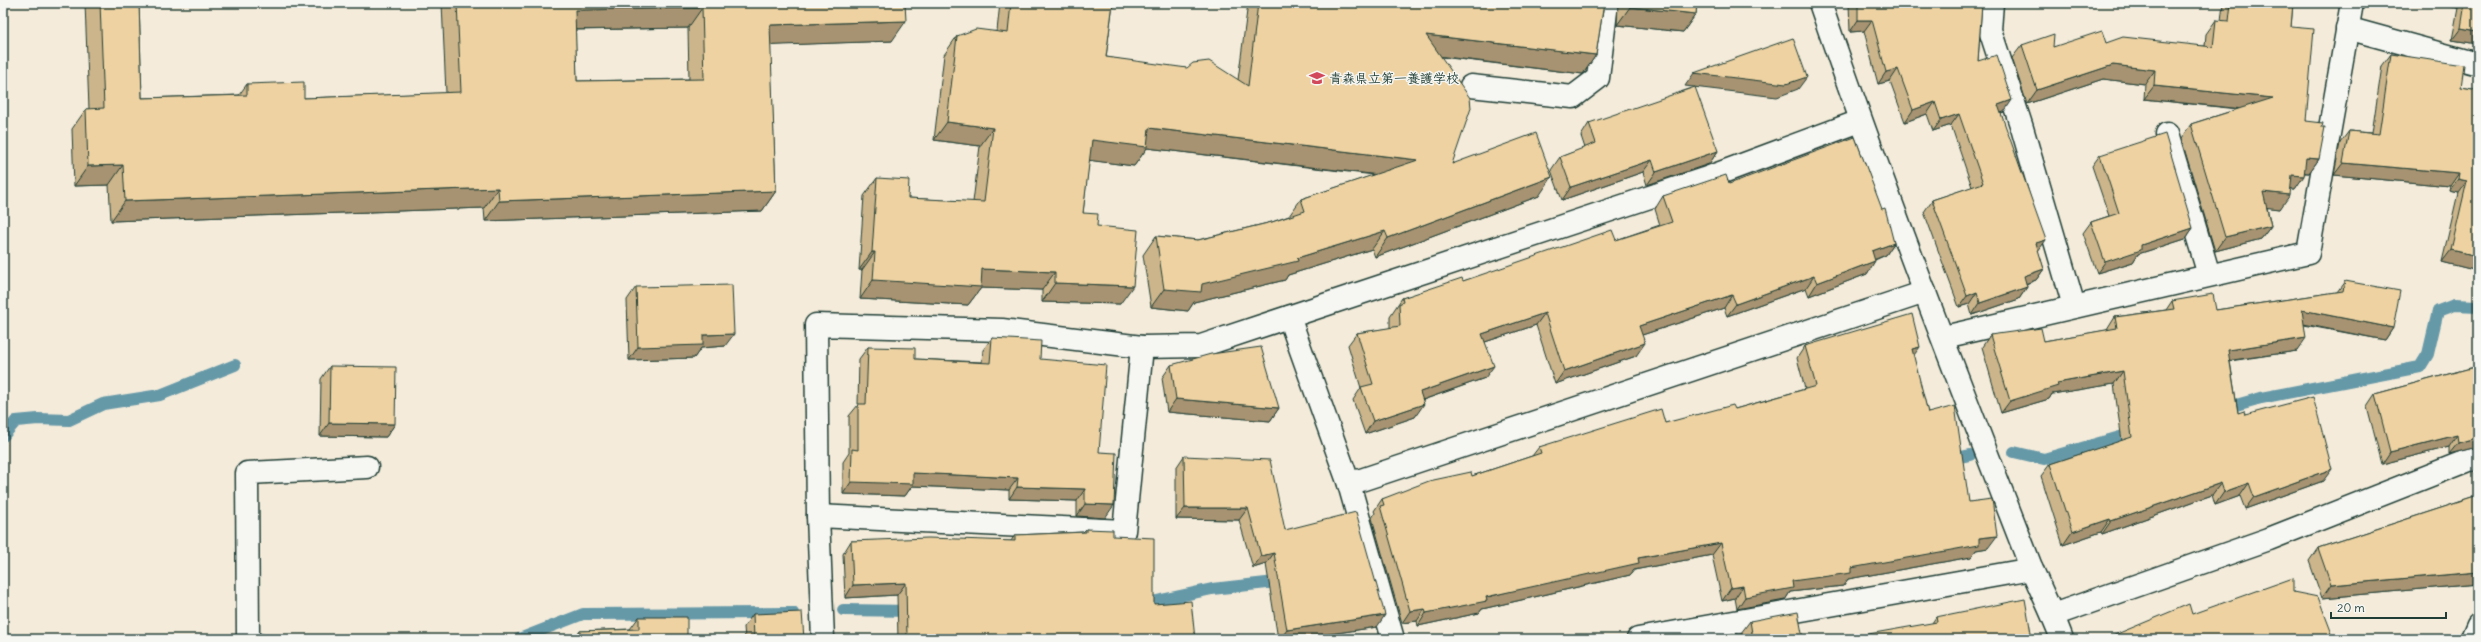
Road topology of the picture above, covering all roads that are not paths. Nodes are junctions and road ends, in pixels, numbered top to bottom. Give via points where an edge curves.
1 (1607, 3) edge
2 (1820, 3) edge
3 (1992, 3) edge
4 (2352, 3) edge
5 (2347, 28) junction
6 (2478, 64) edge
7 (1471, 86) dead end
8 (1860, 121) junction
9 (2166, 134) edge
10 (2209, 275) junction
11 (1925, 292) junction
12 (2074, 306) junction
13 (1289, 317) junction
14 (1944, 337) junction
15 (1142, 347) junction
16 (2478, 459) edge
17 (367, 467) dead end
18 (1349, 484) junction
19 (818, 516) junction
20 (2032, 569) junction
21 (2053, 615) junction
22 (2478, 625) edge
23 (248, 639) edge
24 (823, 639) edge
25 (1393, 639) edge
26 (1638, 639) edge
27 (2062, 639) edge
28 (2472, 639) edge

1 - 7 street via 1598,78 1573,97
2 - 8 street
3 - 12 street via 1990,30 2022,128
4 - 5 street
5 - 6 street
5 - 10 street via 2308,253
8 - 11 street
8 - 13 street via 1704,179
9 - 10 street
10 - 12 street
11 - 14 street
11 - 18 street
12 - 14 street
13 - 15 street via 1201,346
13 - 18 street
14 - 20 street
15 - 19 street via 1124,531
15 - 19 street via 1002,330 816,325
16 - 21 street via 2469,460 2269,539
17 - 23 street via 247,473
18 - 25 street
19 - 24 street
20 - 21 street
20 - 26 street
21 - 27 street
22 - 28 street

